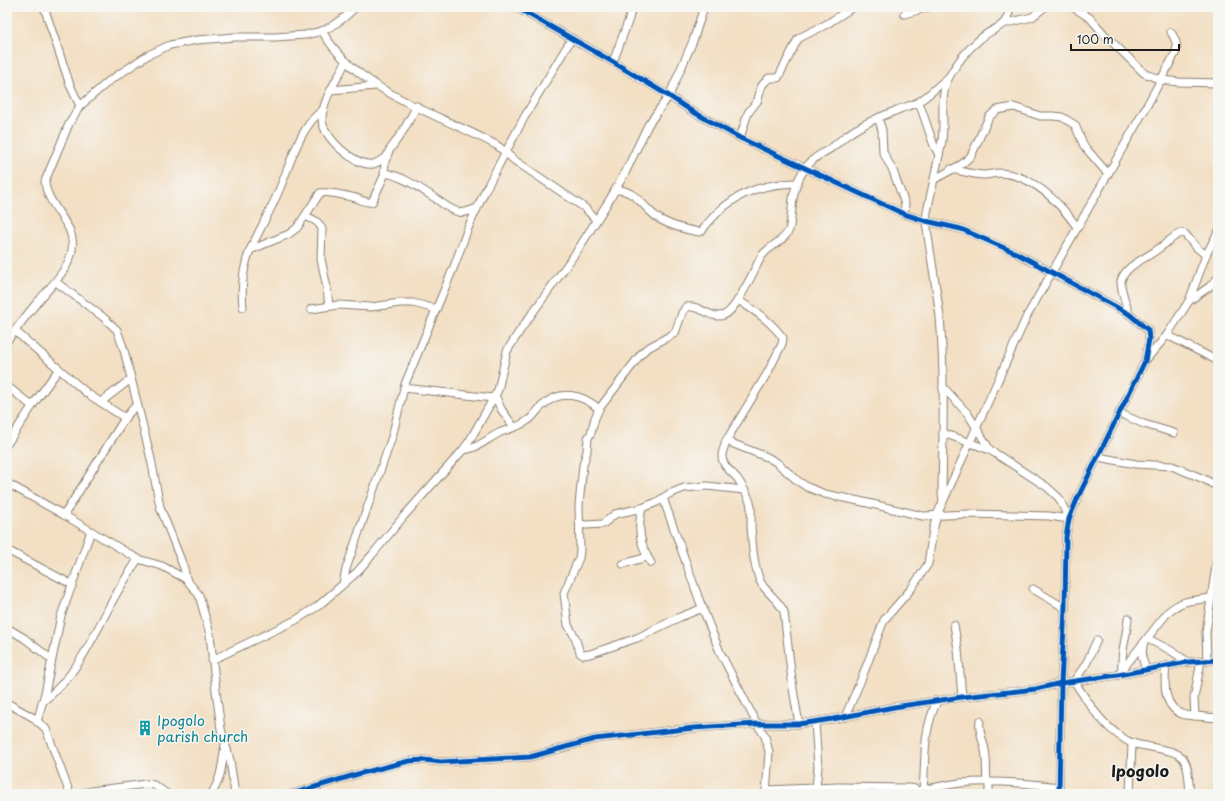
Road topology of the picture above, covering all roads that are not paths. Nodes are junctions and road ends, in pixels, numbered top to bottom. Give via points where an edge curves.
1 (44, 7) edge
2 (356, 7) edge
3 (516, 7) edge
4 (632, 7) edge
5 (704, 7) edge
6 (853, 7) edge
7 (930, 7) edge
8 (1010, 7) edge
9 (1045, 7) edge
10 (1073, 7) edge
11 (904, 14) dead end
12 (1003, 24) junction
13 (322, 31) junction
14 (1171, 32) dead end
15 (572, 38) junction
16 (346, 62) junction
17 (613, 62) junction
18 (948, 77) junction
19 (1161, 80) junction
20 (1218, 83) edge
21 (376, 86) junction
22 (331, 90) junction
23 (669, 96) junction
24 (919, 102) junction
25 (80, 106) junction
26 (417, 106) junction
27 (323, 110) junction
28 (878, 118) junction
29 (740, 138) junction
30 (506, 153) junction
31 (939, 155) junction
32 (386, 157) junction
33 (805, 169) junction
34 (951, 169) junction
35 (385, 173) junction
36 (1108, 174) junction
37 (935, 179) junction
38 (796, 183) junction
39 (615, 190) junction
40 (477, 208) junction
41 (904, 214) junction
42 (305, 216) junction
43 (596, 220) junction
44 (926, 221) junction
45 (1077, 227) junction
46 (1218, 232) edge
47 (250, 250) junction
48 (1206, 254) junction
49 (1052, 272) junction
50 (1218, 278) edge
51 (56, 282) junction
52 (738, 300) junction
53 (1189, 301) junction
54 (329, 306) junction
55 (243, 307) dead end
56 (311, 309) dead end
57 (436, 309) junction
58 (1129, 314) junction
59 (15, 331) junction
60 (1167, 335) junction
61 (7, 341) edge
62 (1145, 361) junction
63 (1218, 361) edge
64 (59, 369) junction
65 (131, 379) junction
66 (7, 386) edge
67 (943, 387) junction
68 (404, 388) junction
69 (494, 396) junction
70 (101, 402) junction
71 (137, 404) junction
72 (32, 406) junction
73 (599, 409) junction
74 (1119, 413) junction
75 (125, 418) junction
76 (976, 426) junction
77 (514, 427) junction
78 (943, 433) junction
79 (1174, 433) dead end
80 (726, 441) junction
81 (970, 442) junction
82 (7, 444) edge
83 (463, 450) junction
84 (990, 450) junction
85 (1098, 457) junction
86 (7, 483) edge
87 (1218, 487) edge
88 (744, 490) junction
89 (663, 498) junction
90 (943, 502) junction
91 (642, 508) junction
92 (64, 515) junction
93 (937, 515) junction
94 (1069, 519) junction
95 (580, 524) junction
96 (91, 531) junction
97 (7, 551) edge
98 (1218, 553) edge
99 (647, 557) junction
100 (138, 559) junction
101 (651, 563) dead end
102 (623, 564) dead end
103 (186, 579) junction
104 (343, 584) junction
105 (73, 585) junction
106 (1033, 589) dead end
107 (1210, 598) junction
108 (703, 608) junction
109 (1065, 608) junction
110 (1128, 618) dead end
111 (954, 625) dead end
112 (7, 628) edge
113 (1096, 640) dead end
114 (1145, 642) junction
115 (51, 659) junction
116 (212, 660) junction
117 (1218, 660) edge
118 (1204, 661) junction
119 (1188, 662) junction
120 (1166, 666) junction
121 (1146, 670) junction
122 (1120, 673) junction
123 (1074, 681) junction
124 (1061, 682) junction
125 (962, 697) junction
126 (937, 701) junction
127 (42, 702) junction
128 (7, 703) edge
129 (1195, 716) junction
130 (845, 717) junction
131 (1218, 718) edge
132 (980, 721) dead end
133 (37, 722) junction
134 (815, 722) junction
135 (756, 724) junction
136 (799, 724) junction
137 (226, 744) junction
138 (1132, 744) junction
139 (988, 782) junction
140 (816, 788) junction
141 (839, 790) edge
142 (920, 791) edge
143 (1059, 791) edge
144 (766, 792) edge
145 (70, 794) edge
146 (80, 794) edge
147 (167, 794) edge
148 (211, 794) edge
149 (235, 794) edge
150 (292, 794) edge
151 (990, 794) edge
152 (1130, 794) edge
153 (1190, 794) edge

1 - 25 street via 70,86
2 - 13 street
3 - 15 street
4 - 17 street
5 - 23 street via 693,41
6 - 29 street via 798,39 779,76 769,78 764,83 758,100 748,113
7 - 11 street
8 - 12 street
9 - 12 street via 1032,17
10 - 19 street via 1090,18 1141,72
12 - 18 street via 980,38
13 - 16 street
13 - 25 street via 275,37 197,40 170,45 148,55 109,81
14 - 19 street via 1176,41 1176,52
15 - 17 street
15 - 30 street
16 - 21 street
16 - 22 street
17 - 23 street
18 - 24 street
18 - 31 street via 944,96 944,131
19 - 20 street
19 - 36 street
21 - 22 street
21 - 26 street
22 - 27 street
23 - 29 street
23 - 39 street via 648,125
24 - 28 street
24 - 31 street
25 - 51 street via 69,124 45,181 47,193 72,236 73,246 68,264
26 - 30 street via 498,146
26 - 32 street
27 - 32 street via 322,119 326,133 356,160 368,164 379,162
27 - 47 street via 307,125
28 - 33 street via 847,135
28 - 41 street via 882,130 883,152 905,204
29 - 33 street
30 - 40 street
30 - 43 street via 585,208
31 - 37 street
32 - 35 street
33 - 38 street
33 - 41 street
34 - 36 street via 972,156 989,117 997,110 1014,107 1040,116 1060,117 1073,123 1084,146
34 - 37 street
34 - 45 street via 986,175 1013,175 1030,181 1056,201
35 - 40 street via 412,183 459,212
35 - 42 street via 370,202 320,193
36 - 45 street
37 - 44 street
38 - 39 street via 750,190 728,203 699,232 669,224 652,213 636,197
38 - 52 street via 788,230 762,256
39 - 43 street
40 - 57 street
41 - 44 street
42 - 47 street via 289,234
42 - 54 street via 322,229 321,259
43 - 69 street via 507,351
44 - 49 street via 962,229
44 - 67 street via 940,317
45 - 49 street
46 - 48 street
47 - 55 street via 242,292
48 - 53 street
48 - 58 street via 1181,233 1137,262 1126,272 1121,282
49 - 58 street
49 - 76 street via 1027,316
50 - 53 street
51 - 59 street
51 - 65 street via 117,330
52 - 73 street via 726,313 718,316 695,306 686,307 675,333 646,349
52 - 80 street via 761,315 783,338 768,372
53 - 60 street
54 - 56 street
54 - 57 street via 371,307 413,303
57 - 68 street
58 - 62 street via 1148,332
59 - 61 street
59 - 64 street
60 - 62 street
60 - 63 street
62 - 74 street
64 - 70 street
64 - 72 street
65 - 70 street
65 - 71 street
66 - 72 street
67 - 76 street
67 - 78 street
68 - 69 street
68 - 104 street via 392,436
69 - 77 street via 500,409
69 - 83 street
70 - 75 street
71 - 75 street
71 - 103 street via 160,507
72 - 82 street
73 - 77 street via 582,398 561,395 552,397 529,420
73 - 95 street via 588,438 583,465
74 - 79 street
74 - 85 street
75 - 92 street
76 - 81 street
76 - 84 street
77 - 83 street via 474,448
78 - 81 street
78 - 90 street
80 - 88 street via 722,458
80 - 93 street via 767,457 806,487 825,494 923,516
81 - 84 street
81 - 90 street
83 - 104 street via 356,573
84 - 94 street via 1055,494
85 - 87 street via 1136,464 1172,466
85 - 94 street
86 - 92 street
88 - 89 street via 697,486 678,490
88 - 136 street via 751,504 752,542 760,581 784,612
89 - 91 street
89 - 108 street
90 - 93 street
91 - 95 street via 615,514 603,524
91 - 99 street via 640,538
92 - 96 street
93 - 94 street via 1049,516
93 - 130 street via 928,564 911,589 884,620
94 - 109 street via 1066,537
95 - 108 street via 579,558 564,593 568,625 580,653 590,654 637,638
96 - 100 street
96 - 105 street
97 - 105 street
98 - 107 street
99 - 101 street
99 - 102 street
100 - 103 street via 162,566
100 - 127 street via 74,669 65,682
103 - 116 street via 199,595 210,634
104 - 116 street via 309,613
105 - 115 street via 61,616
106 - 109 street
107 - 114 street via 1176,605
107 - 118 street
108 - 135 street via 726,666
109 - 124 street
110 - 122 street
111 - 125 street
112 - 115 street
113 - 123 street via 1086,664
114 - 119 street via 1170,650
114 - 121 street via 1142,657
114 - 122 street
115 - 127 street
116 - 137 street via 221,729
117 - 118 street
118 - 119 street
118 - 129 street via 1194,698
119 - 120 street
120 - 121 street
120 - 129 street via 1164,687 1171,705 1181,714
121 - 122 street
122 - 123 street
123 - 124 street
123 - 138 street via 1100,720
124 - 125 street via 1036,689
124 - 143 street
125 - 126 street
126 - 130 street
126 - 142 street via 927,728
127 - 133 street
128 - 133 street
129 - 131 street
130 - 134 street
132 - 139 street
133 - 145 street via 46,729
134 - 136 street
134 - 140 street via 818,767
135 - 136 street
135 - 144 street via 765,736 768,750
135 - 150 street via 595,739 530,757 441,762 409,761
137 - 148 street via 218,785
137 - 149 street
138 - 152 street
138 - 153 street via 1171,751 1185,759
139 - 142 street via 936,786
139 - 143 street via 1036,784
139 - 151 street
140 - 141 street
140 - 144 street
141 - 142 street via 914,788
146 - 147 street via 146,784 154,785

